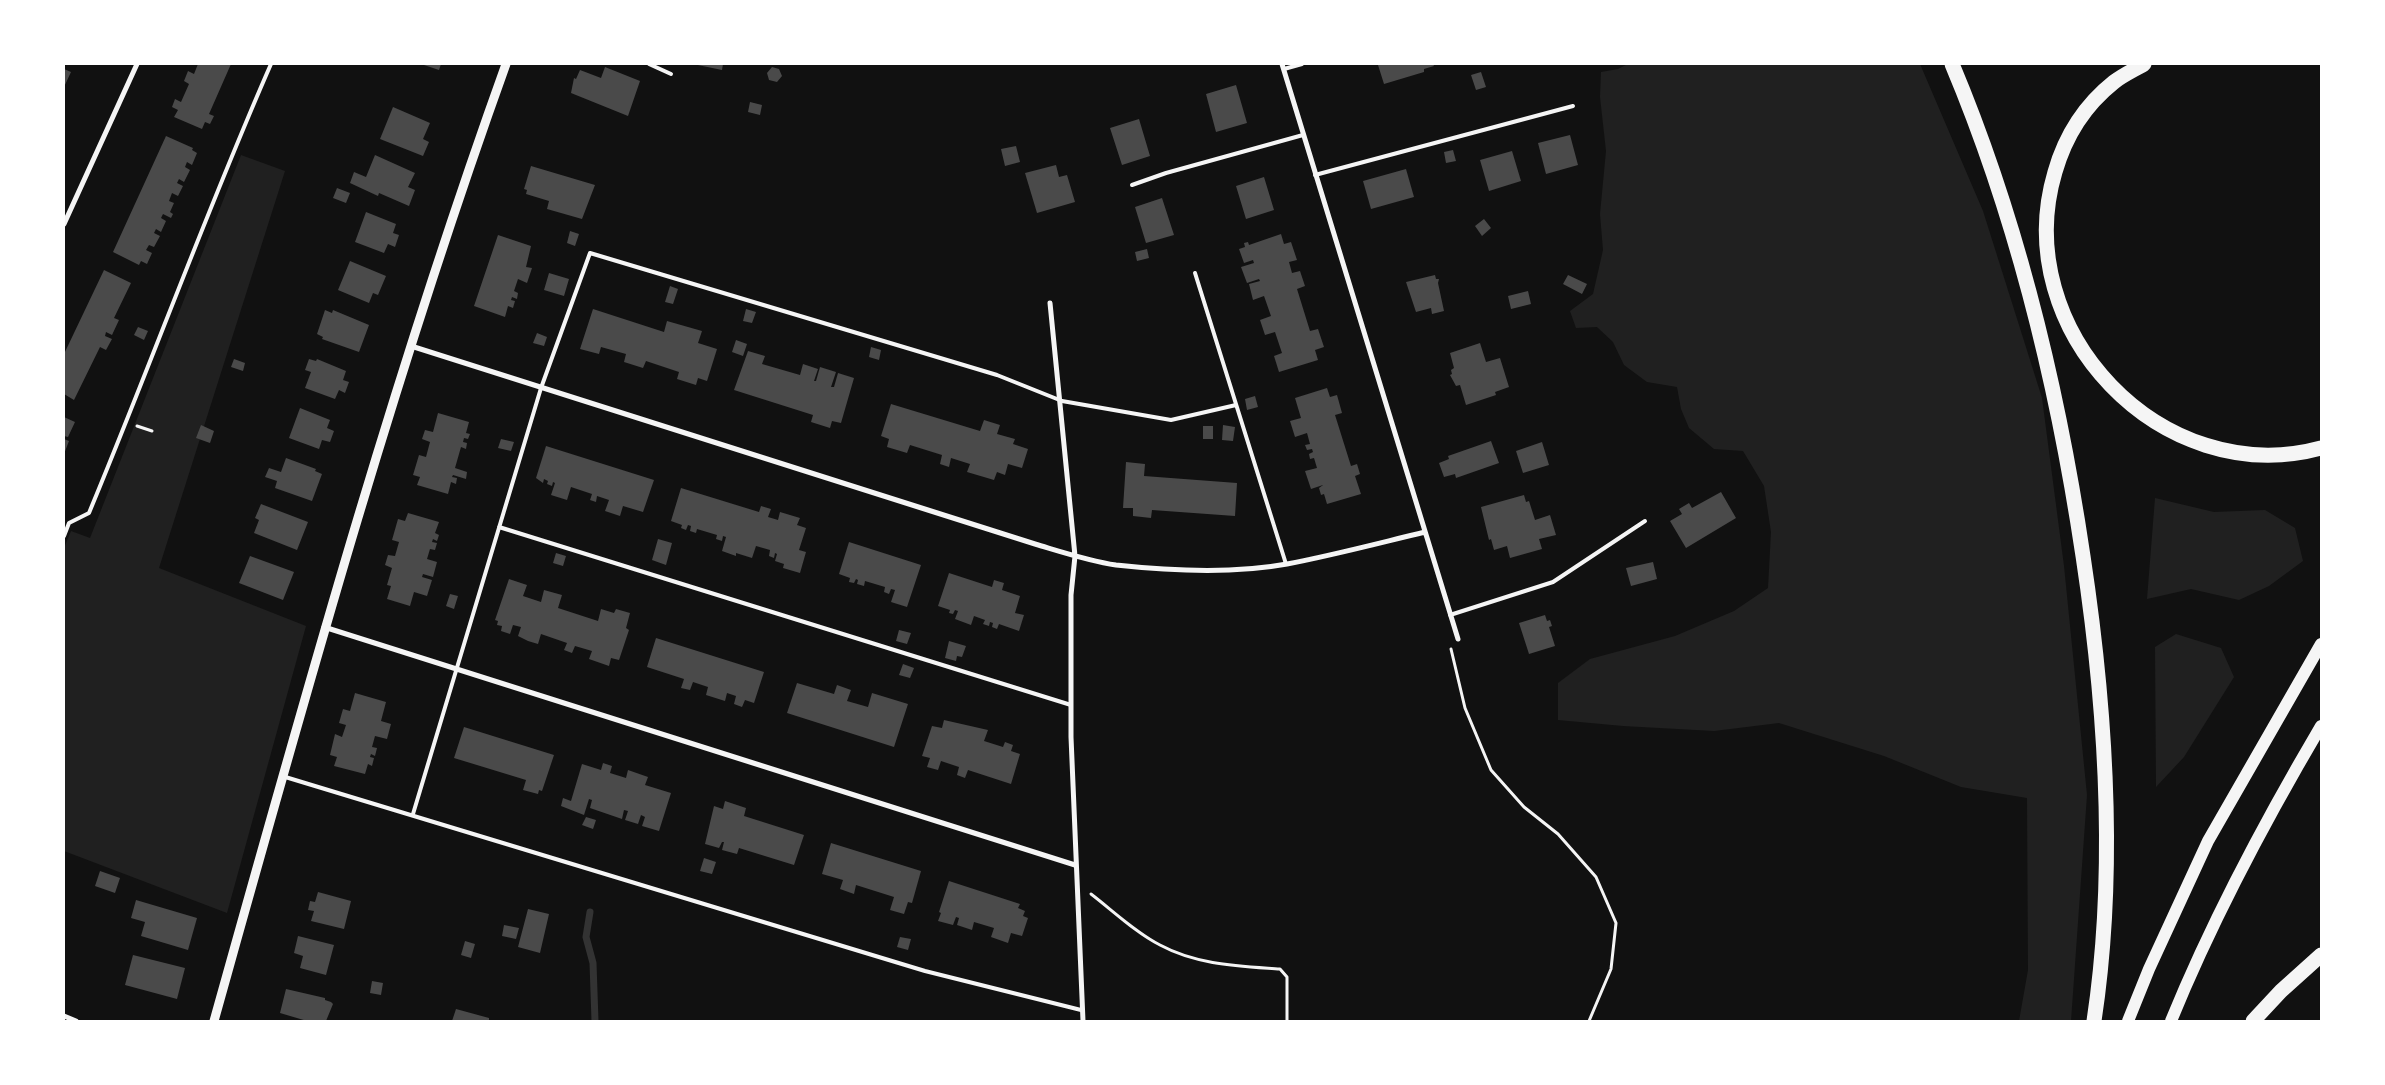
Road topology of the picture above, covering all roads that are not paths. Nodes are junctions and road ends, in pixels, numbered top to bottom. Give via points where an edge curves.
1 (137, 64) edge
2 (271, 64) edge
3 (506, 64) edge
4 (649, 64) edge
5 (1302, 64) edge
6 (1952, 64) edge
7 (2144, 64) edge
8 (1283, 67) edge
9 (671, 74) dead end
10 (1573, 106) dead end
11 (1303, 135) junction
12 (1315, 175) junction
13 (1132, 185) dead end
14 (64, 224) edge
15 (1195, 273) dead end
16 (1050, 303) dead end
17 (410, 346) junction
18 (541, 388) junction
19 (1062, 401) junction
20 (1236, 405) junction
21 (2321, 448) edge
22 (1644, 521) dead end
23 (500, 527) junction
24 (1425, 532) junction
25 (64, 536) edge
26 (1076, 556) junction
27 (1286, 564) junction
28 (1450, 615) junction
29 (324, 627) junction
30 (1458, 639) dead end
31 (2321, 644) edge
32 (456, 668) junction
33 (1071, 705) junction
34 (2321, 726) edge
35 (282, 776) junction
36 (413, 814) junction
37 (1075, 865) junction
38 (2321, 955) edge
39 (1081, 1010) junction
40 (64, 1016) edge
41 (76, 1021) edge
42 (214, 1021) edge
43 (1083, 1021) edge
44 (2094, 1021) edge
45 (2128, 1021) edge
46 (2171, 1021) edge
47 (2253, 1021) edge

1 - 14 street
2 - 25 lane via 89,513 69,523
3 - 17 street
4 - 9 lane
5 - 8 lane
6 - 44 highway via 1991,165 2040,333 2075,498 2098,658 2106,818 2101,975
7 - 21 highway via 2115,81 2091,104 2059,157 2048,193 2047,263 2072,336 2095,369 2125,400 2155,422 2190,439 2224,450 2260,455 2300,454
8 - 11 street
10 - 12 lane
11 - 12 street
11 - 13 lane
12 - 24 street
15 - 20 lane
16 - 19 street
17 - 18 street
17 - 29 street
18 - 19 lane via 590,253 997,375
18 - 23 lane
18 - 26 street
19 - 20 lane via 1171,420
19 - 26 street
20 - 27 lane
22 - 28 lane via 1553,582
23 - 32 lane
23 - 33 lane
24 - 27 street
24 - 28 street
26 - 27 street via 1115,565 1186,569
26 - 33 street via 1071,595
28 - 30 street
29 - 32 street
29 - 35 street
31 - 45 main road via 2208,841
32 - 36 lane
32 - 37 street
33 - 37 street
34 - 46 main road via 2246,859
35 - 36 lane
35 - 42 street
36 - 39 lane via 925,971
37 - 39 street
38 - 47 highway
39 - 43 street
40 - 41 street

